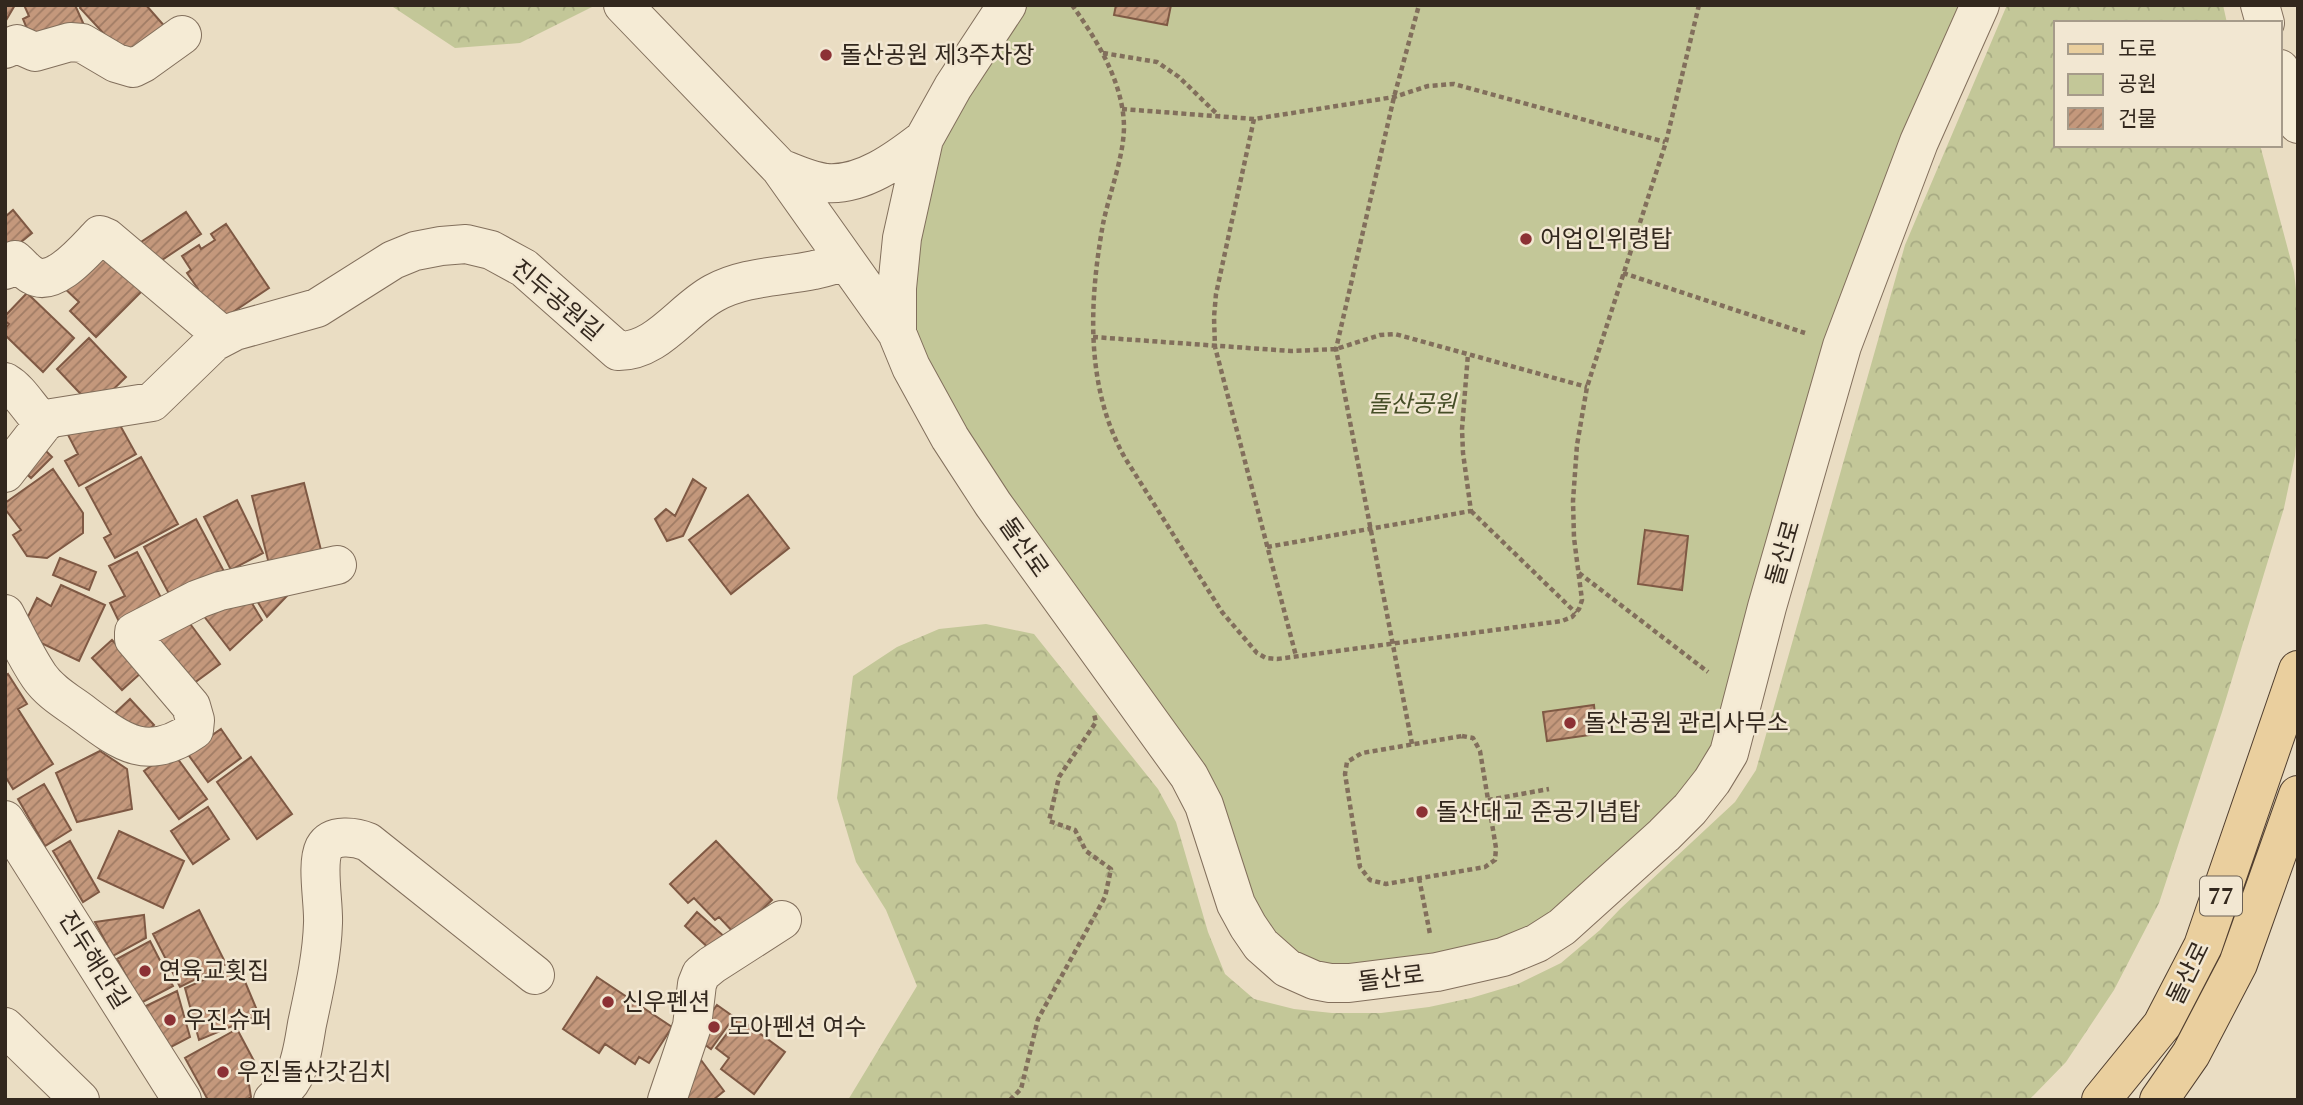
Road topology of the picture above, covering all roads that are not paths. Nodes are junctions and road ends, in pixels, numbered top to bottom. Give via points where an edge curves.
1 (623, 5) edge
2 (1007, 5) edge
3 (1980, 5) edge
4 (182, 35) dead end
5 (5, 49) edge
6 (2282, 75) edge
7 (2298, 124) edge
8 (923, 139) junction
9 (780, 168) junction
10 (846, 261) junction
11 (5, 270) edge
12 (897, 333) junction
13 (223, 336) junction
14 (5, 382) edge
15 (44, 423) junction
16 (5, 473) edge
17 (337, 565) dead end
18 (5, 614) edge
19 (2298, 670) edge
20 (2298, 795) edge
21 (5, 820) edge
22 (782, 920) dead end
23 (535, 975) dead end
24 (5, 1027) edge
25 (80, 1100) edge
26 (182, 1100) edge
27 (272, 1100) edge
28 (667, 1100) edge
29 (2101, 1100) edge
30 (2159, 1100) edge

1 - 9 street
2 - 8 street, 돌산로
3 - 12 street, 돌산로 via 1919,142 1842,346 1729,753 1712,781 1664,835 1562,927 1503,957 1349,984 1314,980 1287,968 1261,945 1236,904 1204,805 1189,776 972,471 911,367
4 - 5 street via 133,68 82,43 35,52 17,44
6 - 7 street
8 - 9 street via 883,167 842,183 819,182
8 - 12 street, 돌산로 via 902,238
9 - 10 street
10 - 12 street
10 - 13 street, 진두공원길 via 729,286 631,351 618,351 524,268 492,250 466,244 415,251 317,308
11 - 13 street via 15,260 33,276 53,275 100,235
13 - 15 street, 진두공원길 via 152,402 61,415
14 - 15 street
15 - 16 street
17 - 18 street via 209,595 134,632 134,639 191,706 195,720 194,730 182,739 153,748 116,738 51,690
19 - 29 main road, 돌산로 / 77 via 2203,947 2162,1026
20 - 30 main road, 돌산로 / 77 via 2238,964 2191,1054
21 - 26 street, 진두해안길
22 - 28 street via 701,974 692,1026
23 - 27 street via 368,842 346,837 328,844 321,866 320,961 300,1062 289,1084
24 - 25 street

